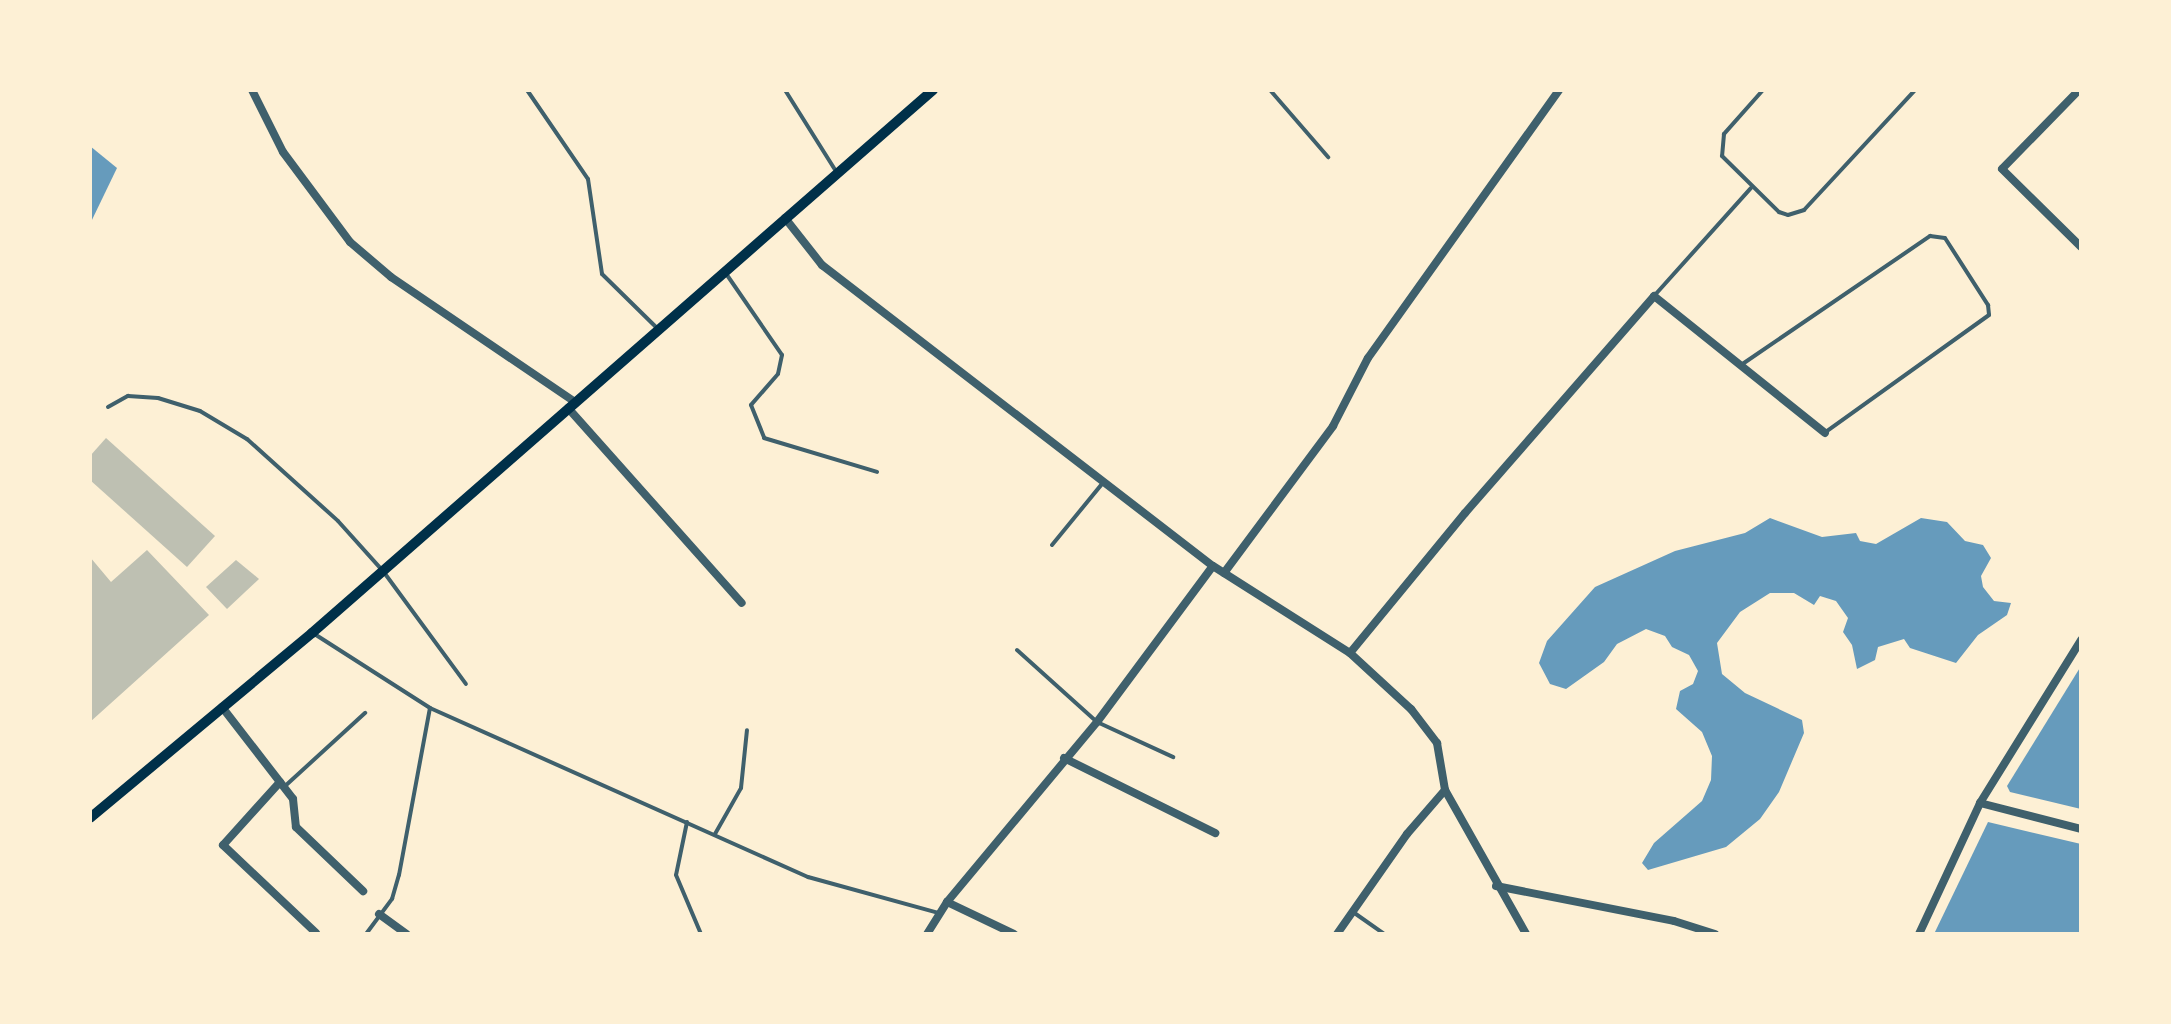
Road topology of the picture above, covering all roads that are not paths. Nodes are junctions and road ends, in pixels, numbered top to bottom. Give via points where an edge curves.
1 (252, 90) edge
2 (527, 90) edge
3 (785, 90) edge
4 (933, 90) edge
5 (1270, 90) edge
6 (1559, 90) edge
7 (1763, 90) edge
8 (1915, 90) edge
9 (2076, 94) edge
10 (2081, 105) edge
11 (1328, 156) dead end
12 (836, 174) junction
13 (1752, 188) junction
14 (785, 218) junction
15 (2081, 247) edge
16 (724, 272) junction
17 (1654, 296) junction
18 (658, 329) junction
19 (1741, 365) junction
20 (572, 406) junction
21 (108, 408) dead end
22 (1825, 432) joint
23 (876, 472) dead end
24 (1102, 484) junction
25 (1052, 545) dead end
26 (1213, 566) junction
27 (383, 571) junction
28 (1224, 573) junction
29 (742, 603) dead end
30 (312, 633) junction
31 (2081, 640) edge
32 (1018, 650) dead end
33 (1350, 654) junction
34 (466, 684) dead end
35 (222, 708) junction
36 (430, 708) junction
37 (365, 713) dead end
38 (1097, 722) junction
39 (747, 730) dead end
40 (1173, 757) dead end
41 (1064, 758) junction
42 (282, 785) junction
43 (1445, 790) junction
44 (1980, 803) junction
45 (90, 818) edge
46 (687, 822) junction
47 (2081, 829) edge
48 (1215, 833) dead end
49 (715, 834) junction
50 (1496, 886) junction
51 (362, 891) dead end
52 (946, 902) junction
53 (1352, 912) junction
54 (940, 913) junction
55 (379, 914) junction
56 (316, 933) edge
57 (366, 934) edge
58 (407, 934) edge
59 (700, 934) edge
60 (927, 934) edge
61 (1014, 934) edge
62 (1337, 934) edge
63 (1384, 934) edge
64 (1526, 934) edge
65 (1716, 934) edge
66 (1920, 934) edge

1 - 20 street via 283,152 350,242
2 - 18 lane via 588,180 602,274
3 - 12 lane
4 - 12 main road
5 - 11 lane
6 - 28 street via 1368,358 1333,426
7 - 13 lane via 1720,146
8 - 13 lane via 1804,210 1778,212
9 - 10 street
9 - 15 street via 2002,169
12 - 14 main road
13 - 17 lane
14 - 16 main road
14 - 24 street via 822,265
16 - 18 main road
16 - 23 lane via 782,355 778,374 751,405 764,438
17 - 19 street
17 - 33 street
18 - 20 main road
19 - 22 street
19 - 22 lane via 1930,236 1945,238 1989,315
20 - 27 main road
20 - 29 street
21 - 27 lane via 128,396 158,398 247,439
24 - 25 lane
24 - 26 street
26 - 28 street
26 - 38 street
27 - 30 main road
27 - 34 lane
28 - 33 street
30 - 35 main road
30 - 36 lane
31 - 44 street
32 - 38 lane
33 - 43 street via 1412,709 1437,743
35 - 42 street
35 - 45 main road
36 - 46 lane
36 - 55 lane via 398,876
37 - 42 lane
38 - 40 lane
38 - 41 street
39 - 49 lane via 741,788
41 - 48 street
41 - 52 street
42 - 51 street via 293,799 296,827
42 - 56 street via 222,845
43 - 50 street
43 - 53 street
44 - 47 street
44 - 66 street
46 - 49 lane
46 - 59 lane via 676,875
49 - 54 lane via 808,878
50 - 64 street
50 - 65 street
52 - 54 street
52 - 61 street
53 - 62 street
53 - 63 lane
54 - 60 street
55 - 57 lane
55 - 58 street

